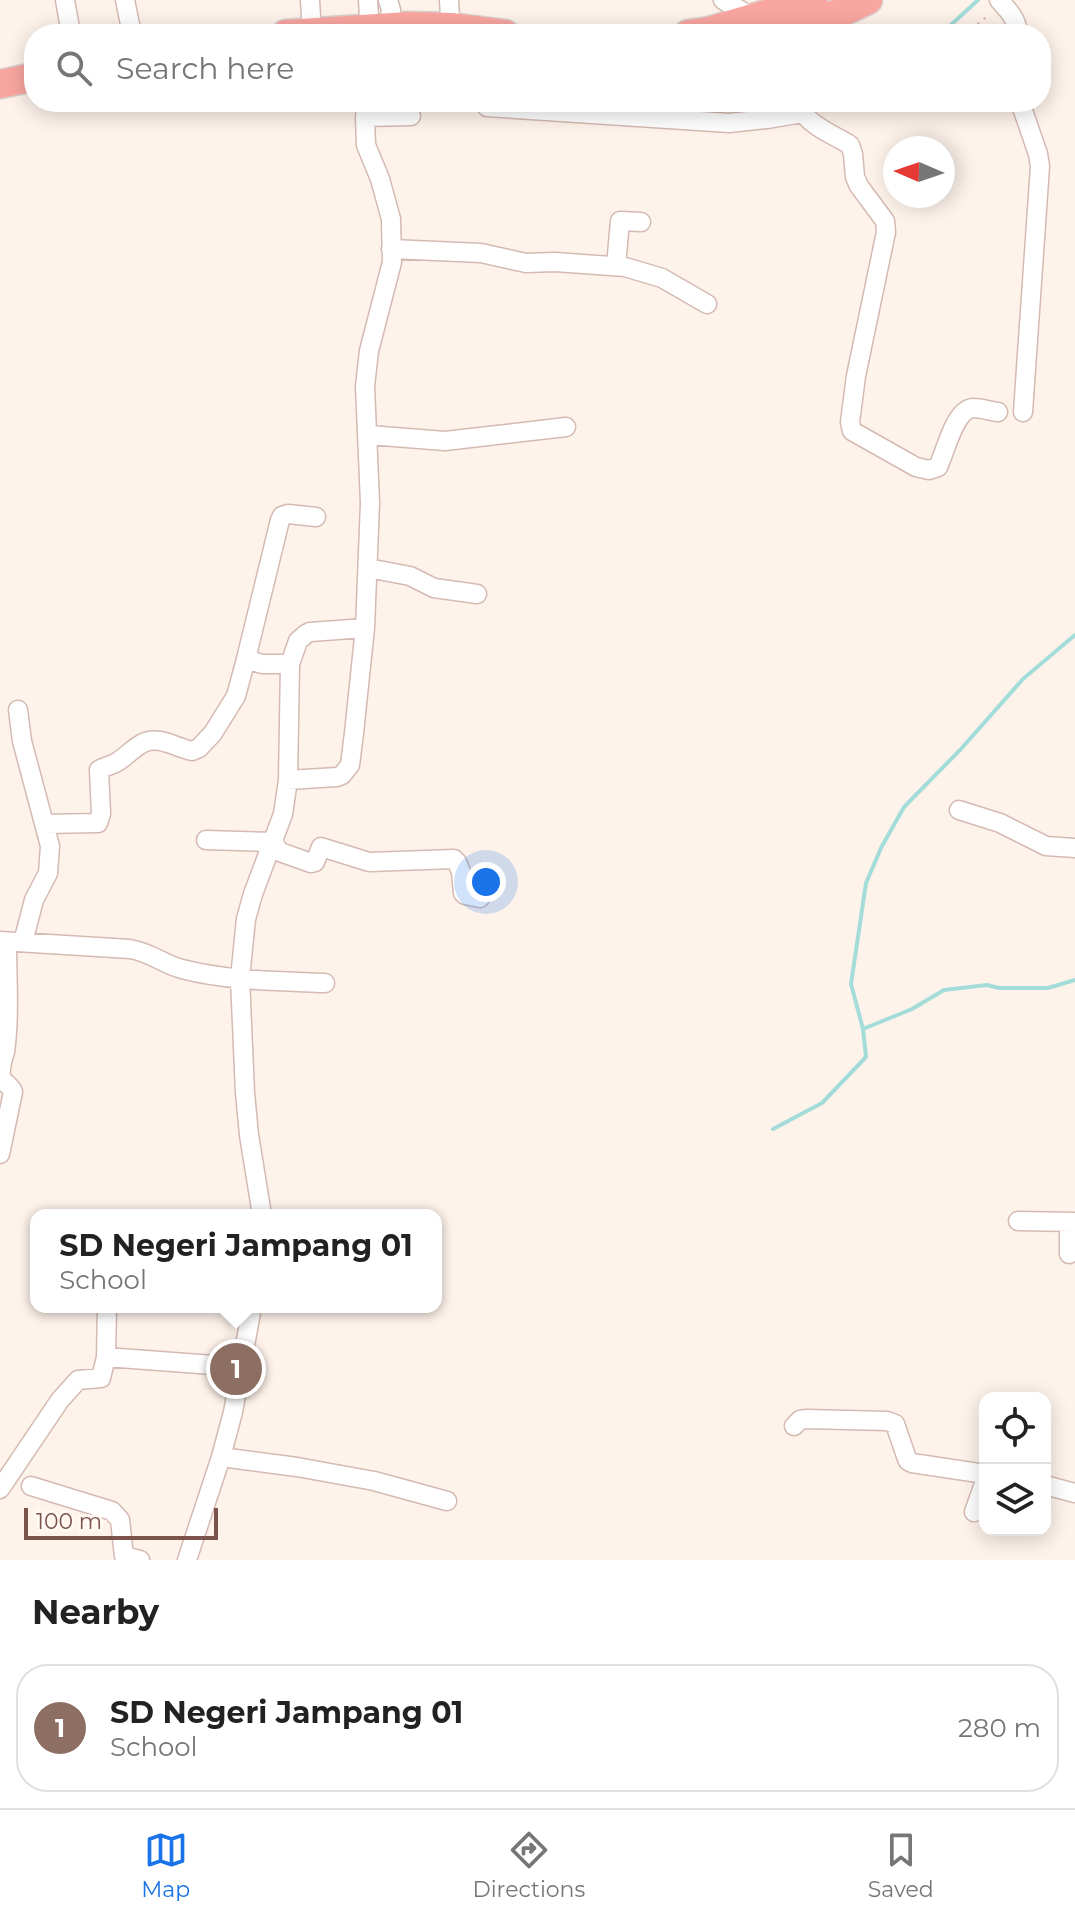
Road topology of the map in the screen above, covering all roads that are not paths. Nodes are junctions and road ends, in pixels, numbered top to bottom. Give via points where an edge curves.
1 (65, 0) edge
2 (125, 0) edge
3 (310, 0) edge
4 (368, 0) edge
5 (723, 0) edge
6 (813, 0) edge
7 (868, 0) edge
8 (1002, 1) edge
9 (451, 20) edge
10 (379, 22) edge
11 (69, 24) edge
12 (130, 24) edge
13 (305, 24) edge
14 (763, 24) edge
15 (776, 24) edge
16 (788, 24) edge
17 (1018, 24) edge
18 (24, 79) edge
19 (0, 84) edge
20 (24, 95) edge
21 (0, 99) edge
22 (367, 112) edge
23 (382, 112) edge
24 (563, 112) edge
25 (789, 112) edge
26 (804, 112) edge
27 (1024, 112) edge
28 (411, 116) dead end
29 (641, 222) dead end
30 (391, 249) junction
31 (616, 266) junction
32 (707, 304) dead end
33 (998, 412) dead end
34 (1023, 412) dead end
35 (566, 427) dead end
36 (369, 435) junction
37 (316, 517) dead end
38 (368, 568) junction
39 (477, 594) dead end
40 (365, 628) junction
41 (246, 659) junction
42 (290, 664) junction
43 (18, 710) dead end
44 (288, 780) junction
45 (959, 810) dead end
46 (45, 824) junction
47 (206, 840) dead end
48 (273, 842) junction
49 (1075, 848) edge
50 (480, 898) dead end
51 (10, 942) edge
52 (240, 978) junction
53 (325, 983) dead end
54 (0, 1154) edge
55 (261, 1209) edge
56 (1018, 1221) dead end
57 (1072, 1222) edge
58 (1069, 1254) dead end
59 (107, 1313) edge
60 (251, 1313) edge
61 (106, 1357) junction
62 (240, 1367) junction
63 (794, 1426) dead end
64 (221, 1457) junction
65 (979, 1473) edge
66 (31, 1486) dead end
67 (1051, 1487) edge
68 (0, 1489) edge
69 (1075, 1493) edge
70 (979, 1498) edge
71 (447, 1501) dead end
72 (974, 1512) dead end
73 (140, 1560) edge
74 (187, 1560) edge

1 - 11 street
2 - 12 street
3 - 13 street
4 - 10 street
5 - 14 street
6 - 15 highway
7 - 16 highway via 843,12
8 - 17 street
9 - 10 highway
18 - 19 highway
20 - 21 highway
22 - 30 street via 366,145 391,219
23 - 28 street
24 - 25 street via 729,123
26 - 33 street via 853,149 855,177 886,227 850,427 910,474 938,467 965,410
27 - 34 street via 1040,166
29 - 31 street via 620,221
30 - 31 street
30 - 36 street via 369,351
31 - 32 street via 662,278
35 - 36 street via 445,441
36 - 38 street
37 - 41 street via 282,516
38 - 39 street via 410,576 434,588
38 - 40 street
40 - 42 street via 306,634
40 - 44 street via 348,769 337,777
41 - 42 street
41 - 46 street via 236,696 199,748 189,751 146,741 99,770 98,823
42 - 44 street
43 - 46 street
44 - 48 street
45 - 49 street via 1046,846
46 - 51 street via 48,873
47 - 48 street
48 - 50 street via 280,852 311,863 321,847 369,862 454,859 463,893
48 - 52 street via 246,919
51 - 52 street via 141,951 179,969
51 - 54 street via 1,1073 13,1092
52 - 53 street
52 - 55 street via 245,1093
56 - 57 street
57 - 58 street
59 - 61 street
60 - 62 street
61 - 62 street
61 - 68 street via 101,1378 78,1380
62 - 64 street
63 - 65 street via 807,1419 887,1421 895,1424 908,1461
64 - 71 street via 374,1481
64 - 74 street
66 - 73 street via 112,1511 120,1520 124,1556
67 - 69 street
70 - 72 street

